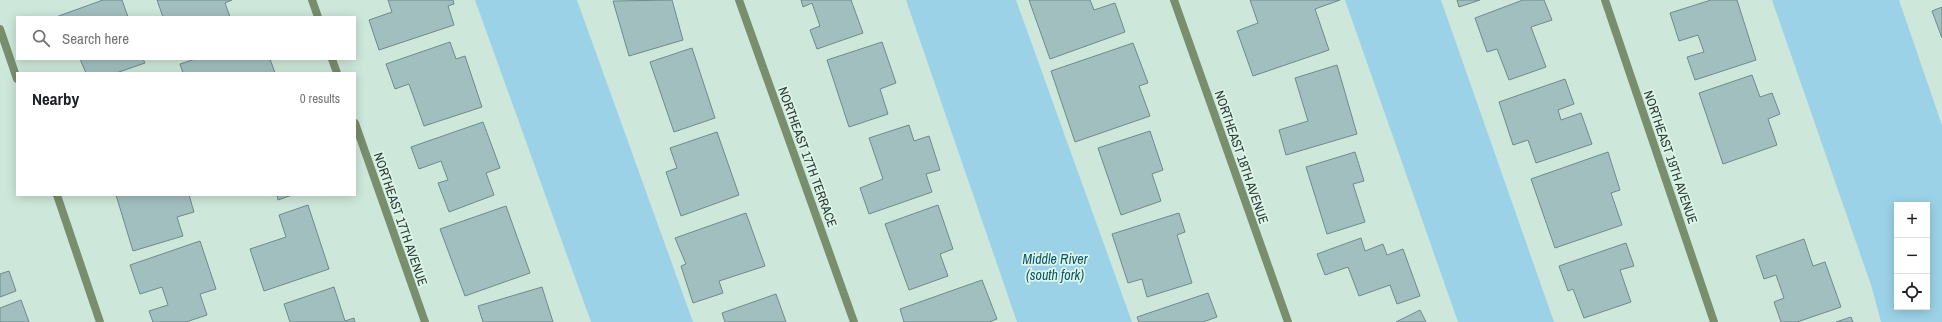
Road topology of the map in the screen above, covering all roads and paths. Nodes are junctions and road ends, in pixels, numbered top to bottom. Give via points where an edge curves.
1 (312, 0) edge
2 (739, 0) edge
3 (1174, 0) edge
4 (1605, 0) edge
5 (318, 16) edge
6 (0, 30) edge
7 (332, 60) edge
8 (337, 72) edge
9 (16, 76) edge
10 (356, 126) edge
11 (56, 196) edge
12 (100, 322) edge
13 (425, 322) edge
14 (854, 322) edge
15 (1288, 322) edge
16 (1714, 322) edge

1 - 5 street
2 - 14 street, NORTHEAST 17TH TERRACE
3 - 15 street, NORTHEAST 18TH AVENUE
4 - 16 street, NORTHEAST 19TH AVENUE
6 - 9 street
7 - 8 street
10 - 13 street, NORTHEAST 17TH AVENUE
11 - 12 street

